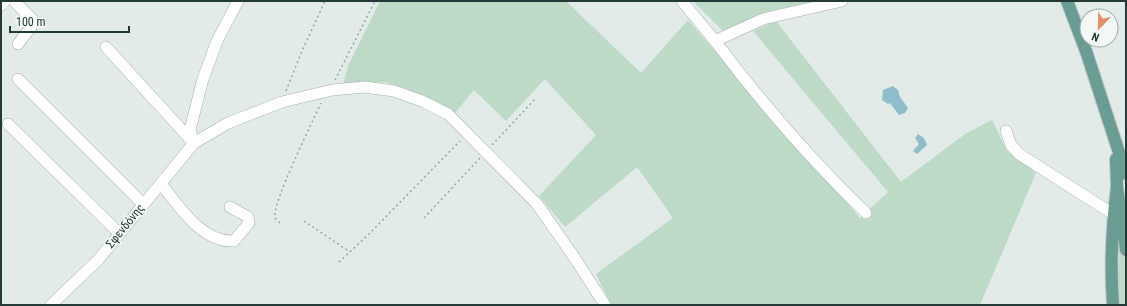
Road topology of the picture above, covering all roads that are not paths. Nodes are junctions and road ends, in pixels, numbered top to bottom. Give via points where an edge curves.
1 (5, 1) edge
2 (14, 1) edge
3 (238, 1) edge
4 (682, 1) edge
5 (842, 1) edge
6 (1067, 1) edge
7 (1, 5) edge
8 (715, 41) junction
9 (18, 44) dead end
10 (106, 47) dead end
11 (18, 79) dead end
12 (8, 124) dead end
13 (1006, 131) dead end
14 (1114, 142) junction
15 (194, 143) junction
16 (1126, 174) edge
17 (161, 184) junction
18 (1117, 187) junction
19 (143, 204) junction
20 (230, 207) dead end
21 (866, 212) dead end
22 (1113, 214) junction
23 (120, 233) junction
24 (1126, 250) edge
25 (51, 305) edge
26 (605, 305) edge
27 (1112, 305) edge

1 - 7 street
2 - 9 street via 32,19 31,27
3 - 15 street via 217,41 203,79 190,130
4 - 8 street
5 - 8 street via 763,19
6 - 14 main road via 1096,79
8 - 21 street via 811,158
10 - 15 street
11 - 19 street
12 - 23 street
13 - 22 street via 1011,145 1019,154
14 - 16 main road
14 - 18 main road
15 - 17 street, Σφενδόνης
15 - 26 street via 228,123 282,102 329,91 365,87 394,91 422,101 448,114 537,204
17 - 19 street, Σφενδόνης
17 - 20 street via 181,209 215,239 234,241 249,223 248,217
18 - 22 main road
18 - 24 main road
19 - 23 street, Σφενδόνης
22 - 27 main road
23 - 25 street, Σφενδόνης via 98,260

